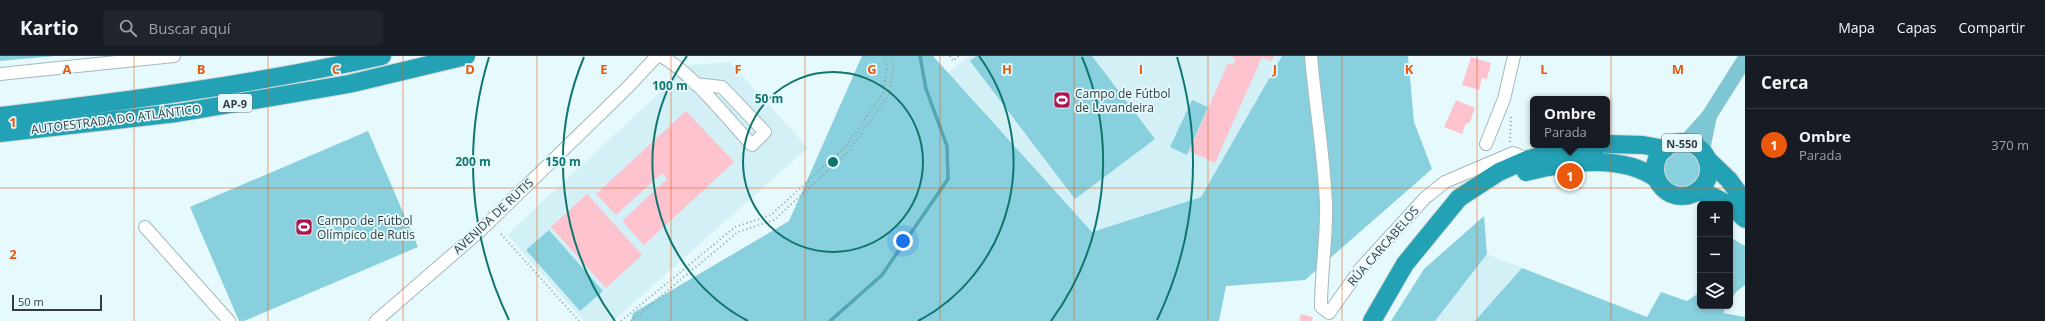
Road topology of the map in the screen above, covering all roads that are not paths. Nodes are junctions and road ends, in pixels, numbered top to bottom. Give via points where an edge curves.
1 (174, 56) edge
2 (382, 56) edge
3 (466, 56) edge
4 (656, 56) edge
5 (661, 56) edge
6 (1311, 56) edge
7 (1514, 56) edge
8 (1745, 59) edge
9 (0, 74) edge
10 (695, 84) junction
11 (0, 116) edge
12 (1709, 116) junction
13 (0, 133) edge
14 (1685, 143) junction
15 (1486, 144) dead end
16 (1610, 144) edge
17 (1572, 148) edge
18 (1665, 149) junction
19 (1704, 155) junction
20 (1521, 156) junction
21 (1657, 179) junction
22 (1697, 191) junction
23 (1720, 201) edge
24 (1745, 202) edge
25 (1733, 209) edge
26 (1442, 218) junction
27 (1745, 219) edge
28 (146, 227) dead end
29 (229, 321) edge
30 (376, 321) edge
31 (1372, 321) edge

1 - 9 street
2 - 11 highway, AUTOESTRADA DO ATLÁNTICO / AP-9 via 218,88
3 - 13 highway, AUTOESTRADA DO ATLÁNTICO / AP-9 via 348,84 177,113
4 - 30 street, AVENIDA DE RUTIS via 628,87 480,231
5 - 10 street via 675,63
6 - 20 street, RÚA CARCABELOS via 1326,202 1321,307 1329,312 1361,268 1425,198 1445,182
7 - 15 street via 1504,99
8 - 12 main road
10 - 10 street via 752,145 766,132 722,87
12 - 14 main road
12 - 19 main road
14 - 18 highway, N-550 via 1678,143
14 - 19 highway, N-550 via 1692,144
16 - 18 highway, N-550 via 1643,145
17 - 20 highway
18 - 21 highway, N-550 via 1656,163
19 - 22 highway, N-550 via 1709,168 1708,177
19 - 24 highway, N-550 via 1729,180
20 - 26 highway via 1459,198
21 - 22 highway via 1667,192 1674,195 1690,195
21 - 26 highway via 1647,172 1613,164 1572,163 1549,166 1523,173 1482,191
22 - 23 highway
25 - 27 highway
26 - 31 highway via 1405,264
28 - 29 street

